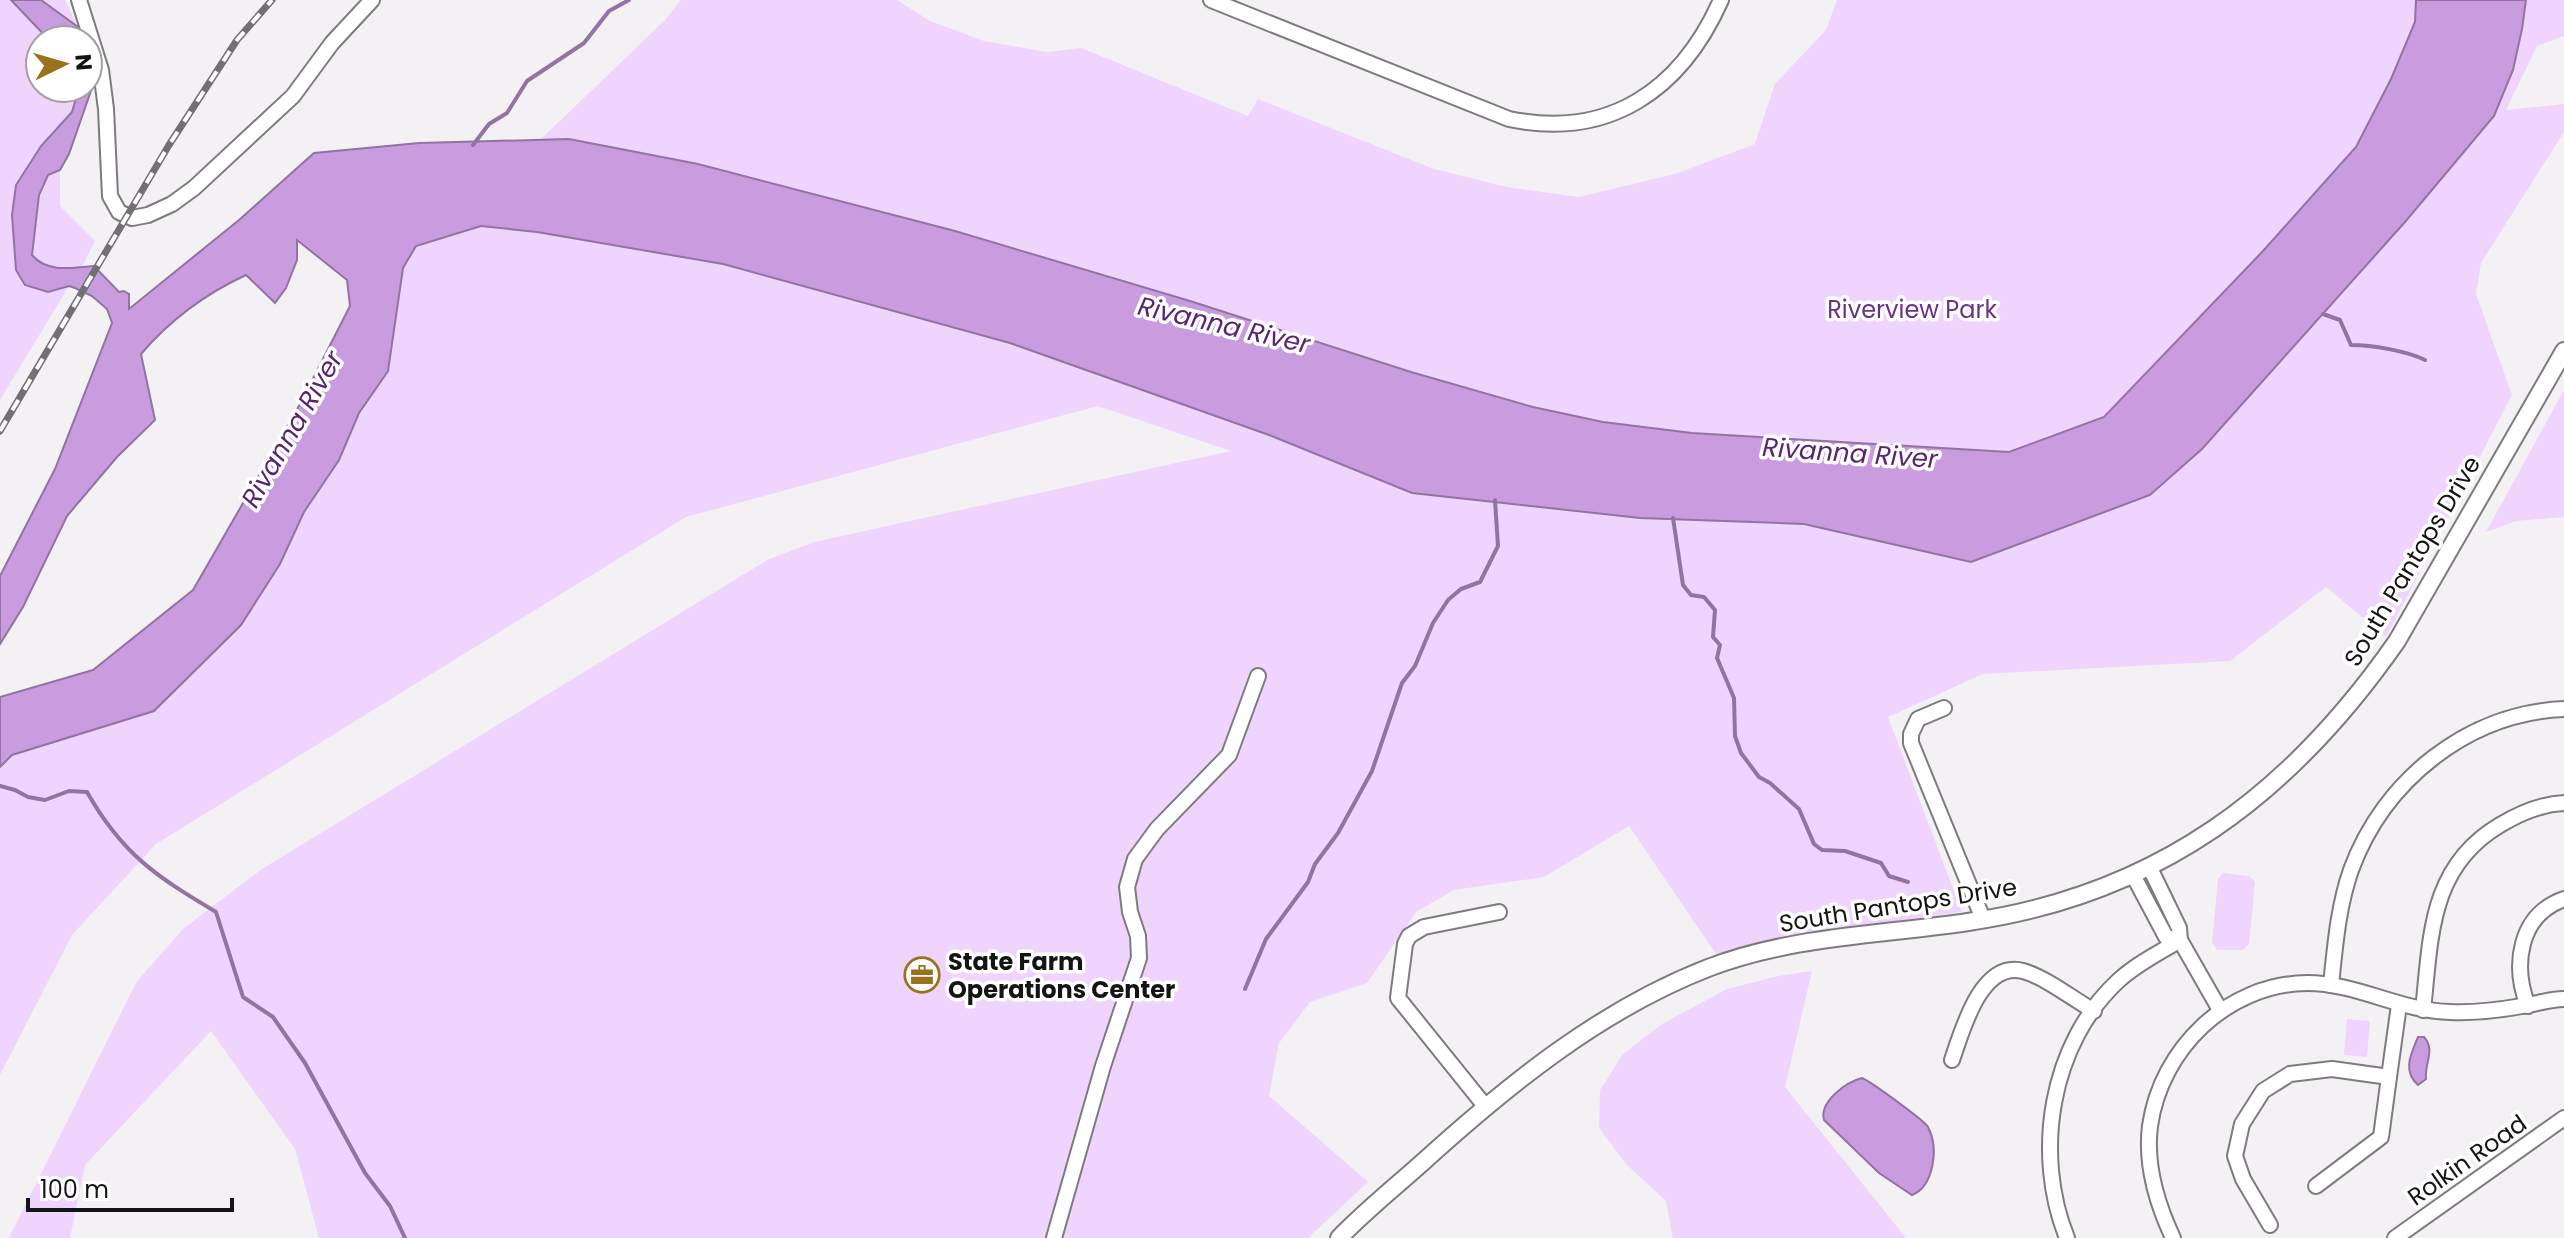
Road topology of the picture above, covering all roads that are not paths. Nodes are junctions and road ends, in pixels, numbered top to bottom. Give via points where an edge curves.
1 (79, 0) edge
2 (372, 0) edge
3 (1211, 0) edge
4 (1721, 0) edge
5 (2564, 351) edge
6 (1258, 676) dead end
7 (1944, 708) dead end
8 (2564, 709) edge
9 (2564, 803) edge
10 (2150, 868) junction
11 (2133, 875) junction
12 (2564, 899) edge
13 (1499, 912) dead end
14 (1983, 919) junction
15 (2180, 940) junction
16 (2331, 985) junction
17 (2564, 999) edge
18 (2399, 1005) junction
19 (2528, 1006) junction
20 (2220, 1010) junction
21 (2423, 1010) junction
22 (2094, 1011) junction
23 (1952, 1060) dead end
24 (2389, 1077) junction
25 (1485, 1106) junction
26 (2564, 1118) edge
27 (2316, 1186) dead end
28 (2270, 1225) dead end
29 (1341, 1234) edge
30 (1054, 1238) edge
31 (2067, 1238) edge
32 (2173, 1238) edge
33 (2395, 1238) edge

1 - 2 street via 101,70 110,196 119,212 132,218 172,204 194,188 293,96
3 - 4 street via 1509,119 1555,125 1605,116 1650,94 1699,43
5 - 10 street, South Pantops Drive via 2370,679 2284,774 2215,828
6 - 30 street via 1229,755 1135,859 1127,887 1139,958
7 - 14 street via 1918,719 1911,743
8 - 16 street via 2511,717 2455,742 2391,797 2351,870
9 - 21 street via 2517,815 2478,841 2456,866 2432,921
10 - 11 street, South Pantops Drive
10 - 15 street
11 - 14 street, South Pantops Drive via 2092,892
11 - 15 street via 2166,937
12 - 19 street via 2540,911 2524,936 2519,972
13 - 25 street via 1417,930 1405,944 1398,986 1398,998
14 - 25 street, South Pantops Drive via 1780,946 1707,968 1581,1035
15 - 20 street
15 - 22 street via 2124,975
16 - 18 street
16 - 20 street via 2273,988
17 - 19 street
18 - 21 street
18 - 24 street
19 - 21 street
20 - 32 street via 2180,1053 2150,1126 2153,1182
22 - 23 street via 2026,972 2007,971 1985,985
22 - 31 street via 2067,1060 2052,1112 2052,1187
24 - 27 street via 2381,1137
24 - 28 street via 2332,1069 2290,1074 2263,1091 2242,1124 2235,1156
25 - 29 street, South Pantops Drive
26 - 33 street, Rolkin Road

